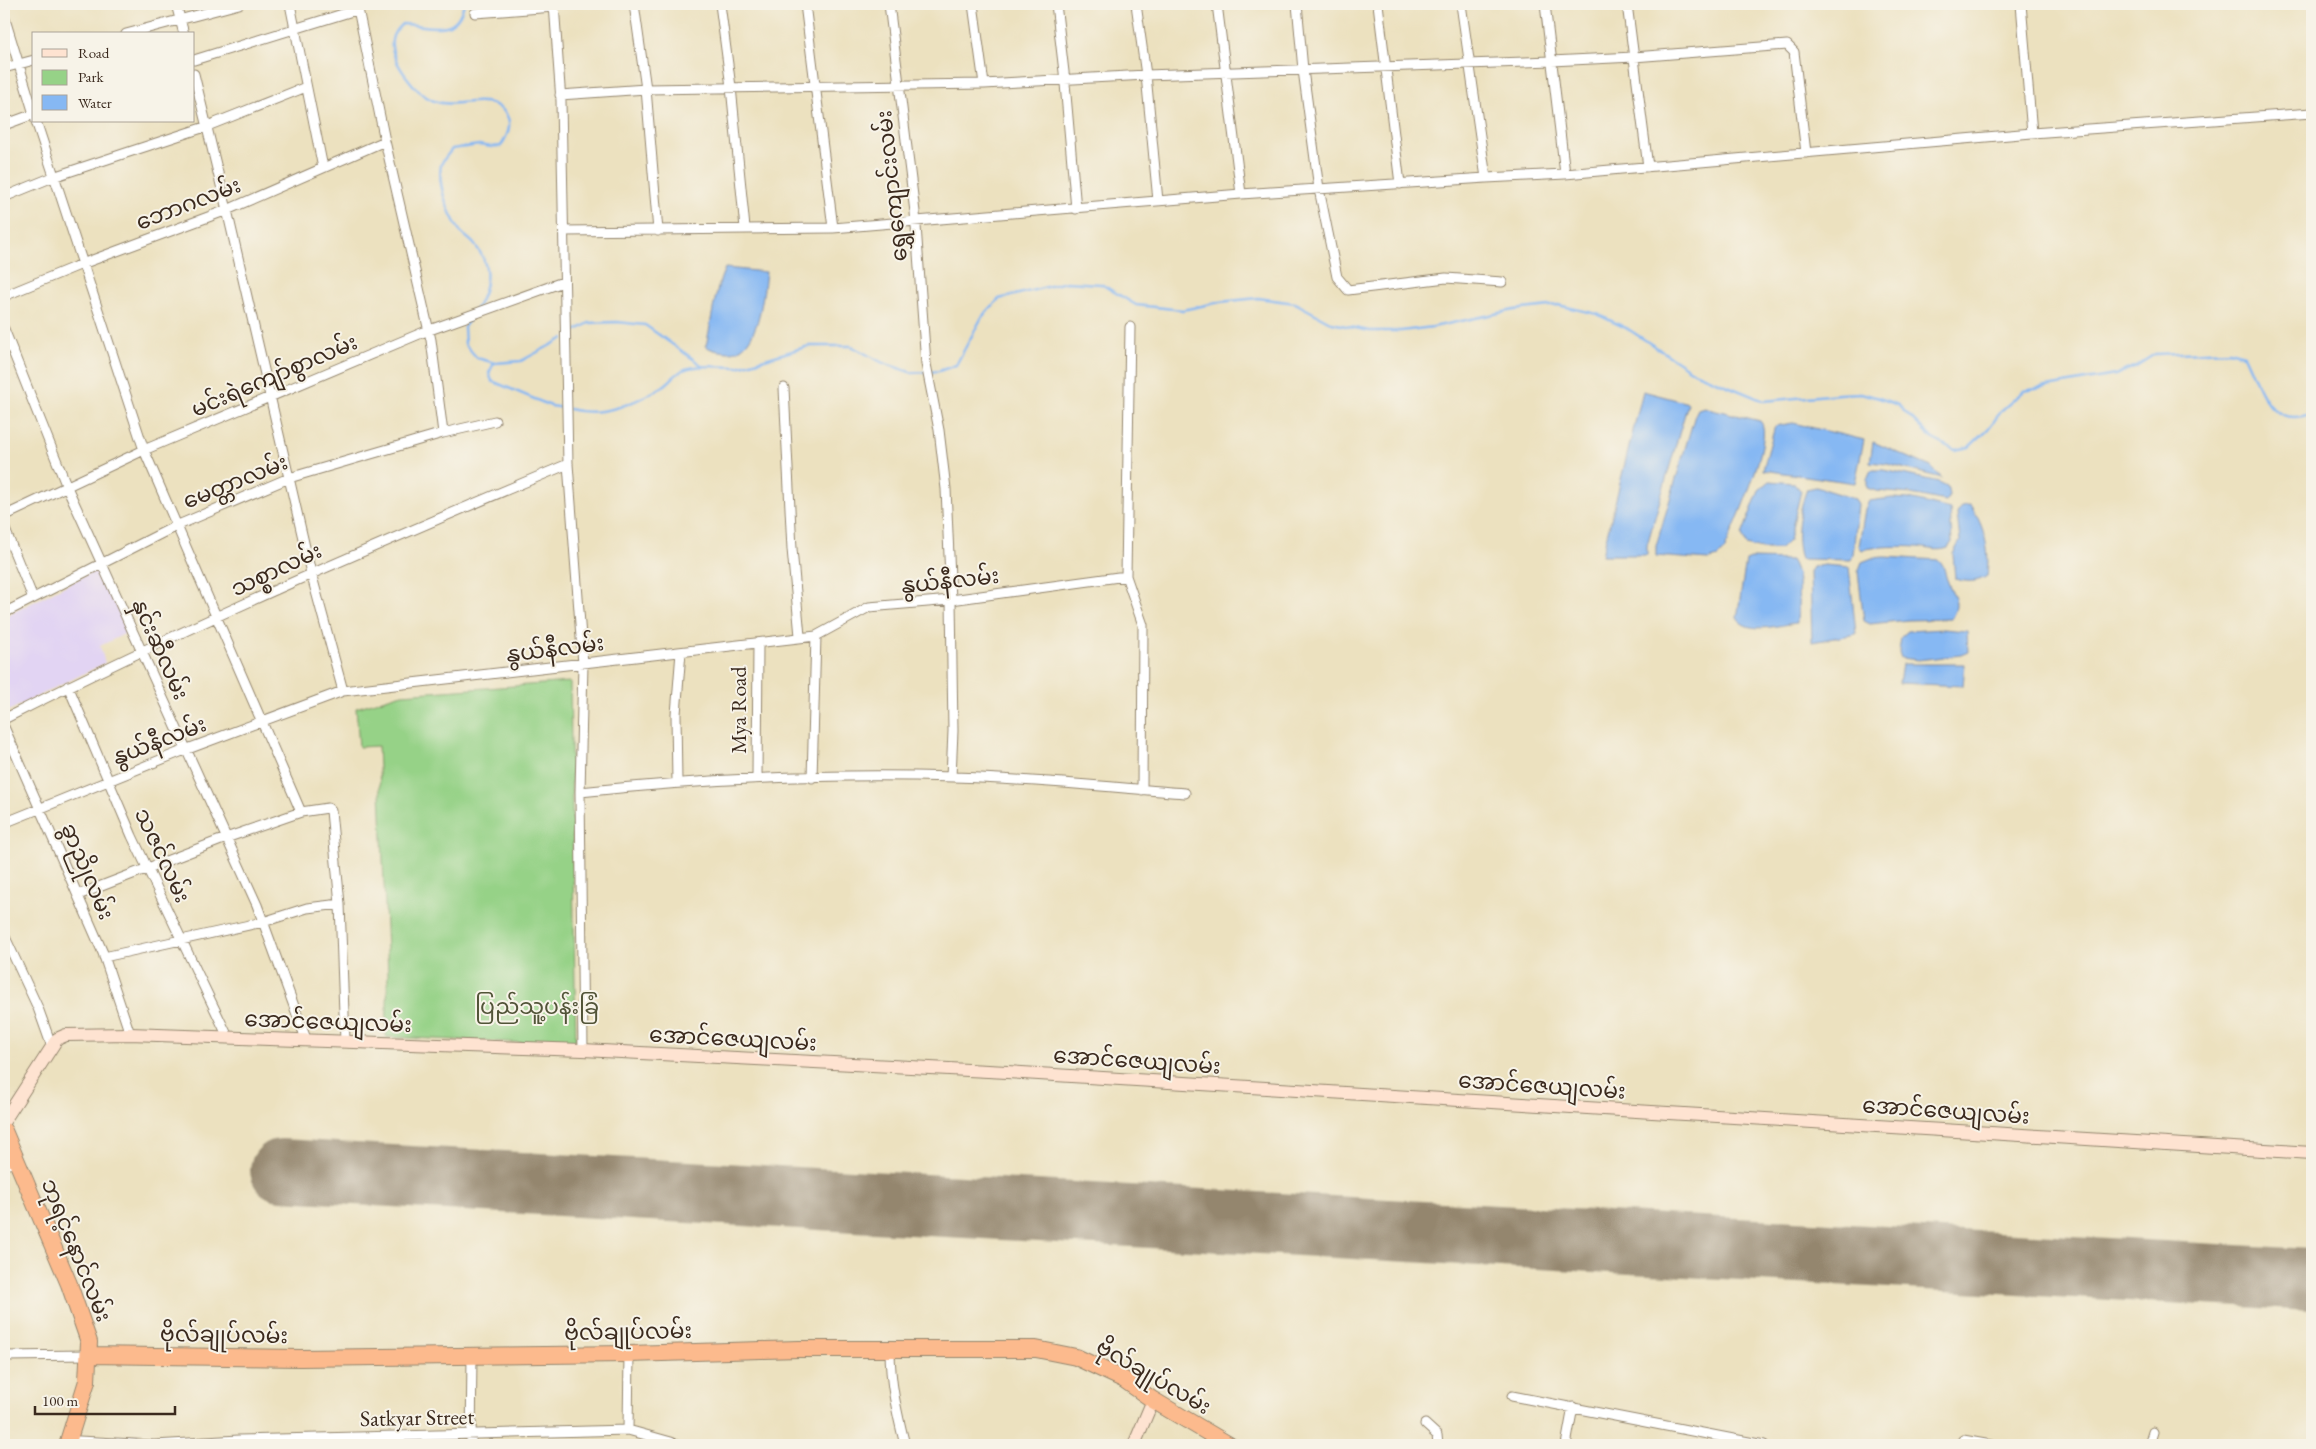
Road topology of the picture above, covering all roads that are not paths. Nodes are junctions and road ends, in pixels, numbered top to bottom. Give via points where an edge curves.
1 (176, 4) edge
2 (239, 4) edge
3 (290, 4) edge
4 (634, 4) edge
5 (720, 4) edge
6 (805, 4) edge
7 (889, 4) edge
8 (973, 4) edge
9 (1056, 4) edge
10 (1136, 4) edge
11 (1217, 4) edge
12 (1297, 4) edge
13 (1378, 4) edge
14 (1461, 4) edge
15 (1545, 4) edge
16 (1627, 4) edge
17 (2021, 4) edge
18 (554, 5) edge
19 (358, 6) edge
20 (475, 13) dead end
21 (4, 16) edge
22 (180, 18) junction
23 (295, 29) junction
24 (133, 32) edge
25 (184, 32) edge
26 (1634, 57) junction
27 (32, 60) edge
28 (195, 60) edge
29 (1551, 61) junction
30 (1470, 63) junction
31 (18, 64) junction
32 (1387, 66) junction
33 (4, 68) edge
34 (1303, 70) junction
35 (1227, 72) junction
36 (1146, 75) junction
37 (195, 78) edge
38 (1064, 79) junction
39 (984, 84) junction
40 (815, 86) junction
41 (899, 86) junction
42 (306, 87) junction
43 (731, 87) junction
44 (646, 89) junction
45 (560, 95) junction
46 (32, 108) edge
47 (2312, 114) edge
48 (32, 115) edge
49 (36, 122) edge
50 (4, 125) edge
51 (206, 127) junction
52 (2032, 133) junction
53 (385, 141) junction
54 (1806, 153) junction
55 (1648, 167) junction
56 (323, 168) junction
57 (1565, 174) junction
58 (53, 177) junction
59 (1486, 178) junction
60 (1400, 184) junction
61 (1319, 189) junction
62 (1241, 194) junction
63 (4, 197) edge
64 (1158, 202) junction
65 (1076, 209) junction
66 (227, 210) junction
67 (916, 222) junction
68 (745, 228) junction
69 (833, 228) junction
70 (564, 231) junction
71 (658, 231) junction
72 (82, 264) junction
73 (563, 282) junction
74 (1502, 282) dead end
75 (4, 296) edge
76 (1130, 327) dead end
77 (4, 329) edge
78 (428, 331) junction
79 (784, 388) dead end
80 (270, 398) junction
81 (495, 421) dead end
82 (443, 433) junction
83 (144, 450) junction
84 (568, 464) junction
85 (289, 478) junction
86 (67, 487) junction
87 (4, 516) edge
88 (176, 526) junction
89 (4, 527) edge
90 (102, 562) junction
91 (311, 573) junction
92 (1126, 576) junction
93 (33, 598) junction
94 (950, 600) junction
95 (4, 613) edge
96 (216, 618) junction
97 (800, 636) junction
98 (816, 636) junction
99 (758, 643) junction
100 (141, 650) junction
101 (681, 652) junction
102 (583, 664) junction
103 (68, 686) junction
104 (343, 691) junction
105 (4, 718) edge
106 (260, 722) junction
107 (4, 726) edge
108 (185, 750) junction
109 (951, 777) junction
110 (757, 778) junction
111 (812, 778) junction
112 (108, 780) junction
113 (677, 782) junction
114 (1142, 790) junction
115 (580, 792) junction
116 (1184, 793) dead end
117 (41, 809) junction
118 (301, 812) junction
119 (4, 823) edge
120 (226, 838) junction
121 (148, 869) junction
122 (78, 895) junction
123 (340, 904) junction
124 (263, 922) junction
125 (4, 934) edge
126 (183, 941) junction
127 (104, 957) junction
128 (130, 1034) junction
129 (228, 1037) junction
130 (306, 1039) junction
131 (345, 1041) junction
132 (52, 1047) junction
133 (583, 1050) junction
134 (4, 1120) edge
135 (4, 1132) edge
136 (2312, 1153) edge
137 (10, 1164) edge
138 (890, 1349) junction
139 (629, 1354) junction
140 (90, 1355) junction
141 (4, 1356) edge
142 (472, 1356) junction
143 (1512, 1396) dead end
144 (1153, 1400) junction
145 (1573, 1407) junction
146 (1424, 1424) dead end
147 (628, 1430) junction
148 (2153, 1432) dead end
149 (472, 1435) junction
150 (1735, 1442) edge
151 (67, 1444) edge
152 (154, 1445) edge
153 (471, 1445) edge
154 (677, 1445) edge
155 (905, 1445) edge
156 (1134, 1445) edge
157 (1229, 1445) edge
158 (1438, 1445) edge
159 (1566, 1445) edge
160 (1764, 1445) edge
161 (1960, 1445) edge
162 (1991, 1445) edge
163 (2149, 1445) edge

1 - 22 street
2 - 22 street
3 - 23 street
4 - 44 street
5 - 43 street
6 - 40 street
7 - 41 street, ရွှေကျောင်းလမ်း
8 - 39 street
9 - 38 street
10 - 36 street
11 - 35 street
12 - 34 street
13 - 32 street
14 - 30 street
15 - 29 street
16 - 26 street
17 - 52 street
18 - 20 street
18 - 45 street
19 - 23 street
19 - 53 street
21 - 31 street
22 - 24 street
22 - 25 street
23 - 28 street
23 - 42 street
26 - 29 street
26 - 54 street via 1787,45 1794,52
26 - 55 street
27 - 31 street
29 - 30 street
29 - 57 street
30 - 32 street
30 - 59 street
31 - 33 street
31 - 46 street
32 - 34 street
32 - 60 street
34 - 35 street
34 - 61 street
35 - 36 street
35 - 62 street
36 - 38 street
36 - 64 street
37 - 51 street
38 - 39 street
38 - 65 street
39 - 41 street
40 - 41 street
40 - 43 street
40 - 69 street
41 - 67 street, ရွှေကျောင်းလမ်း
42 - 51 street
42 - 56 street
43 - 44 street
43 - 68 street
44 - 45 street
44 - 71 street
45 - 70 street
47 - 52 street
48 - 50 street
49 - 58 street
51 - 58 street
51 - 66 street
52 - 54 street
53 - 56 street, ဘောဂလမ်း
53 - 78 street
54 - 55 street
55 - 57 street
56 - 66 street, ဘောဂလမ်း
57 - 59 street
58 - 63 street
58 - 72 street
59 - 60 street
60 - 61 street
61 - 62 street
61 - 74 street via 1337,278 1348,290 1446,278
62 - 64 street
64 - 65 street
65 - 67 street
66 - 72 street, ဘောဂလမ်း
66 - 80 street
67 - 69 street
67 - 94 street, ရွှေကျောင်းလမ်း via 926,364 946,489
68 - 69 street
68 - 71 street
70 - 71 street
70 - 73 street
72 - 75 street, ဘောဂလမ်း
72 - 83 street
73 - 78 street, မင်းရဲကျော်စွာလမ်း
73 - 84 street
76 - 92 street
77 - 86 street, နှင်းဆီလမ်း
78 - 80 street, မင်းရဲကျော်စွာလမ်း
78 - 82 street
79 - 97 street
80 - 83 street, မင်းရဲကျော်စွာလမ်း
80 - 85 street
81 - 82 street, မေတ္တာလမ်း
82 - 85 street, မေတ္တာလမ်း
83 - 86 street, မင်းရဲကျော်စွာလမ်း
83 - 88 street
84 - 91 street, သစ္စာလမ်း
84 - 102 street
85 - 88 street, မေတ္တာလမ်း
85 - 91 street
86 - 87 street, မင်းရဲကျော်စွာလမ်း
86 - 90 street, နှင်းဆီလမ်း
88 - 90 street, မေတ္တာလမ်း
88 - 96 street
89 - 93 street
90 - 93 street, မေတ္တာလမ်း
90 - 100 street, နှင်းဆီလမ်း
91 - 96 street, သစ္စာလမ်း
91 - 104 street
92 - 94 street, နွယ်နီလမ်း
92 - 114 street via 1143,625
93 - 95 street, မေတ္တာလမ်း
94 - 98 street, နွယ်နီလမ်း via 869,607
94 - 109 street, ရွှေကျောင်းလမ်း
96 - 100 street, သစ္စာလမ်း
96 - 106 street
97 - 98 street, နွယ်နီလမ်း
97 - 99 street, နွယ်နီလမ်း
98 - 111 street
99 - 101 street, နွယ်နီလမ်း
99 - 110 street, Mya Road
100 - 103 street, သစ္စာလမ်း
100 - 108 street, နှင်းဆီလမ်း
101 - 102 street, နွယ်နီလမ်း
101 - 113 street via 676,714
102 - 104 street, နွယ်နီလမ်း
102 - 115 street
103 - 105 street, သစ္စာလမ်း
103 - 112 street, သဇင်လမ်း
104 - 106 street, နွယ်နီလမ်း
106 - 108 street, နွယ်နီလမ်း
106 - 118 street
107 - 117 street, ခွာညိုလမ်း
108 - 112 street, နွယ်နီလမ်း
108 - 120 street, နှင်းဆီလမ်း
109 - 111 street
109 - 114 street
110 - 111 street
110 - 113 street
112 - 117 street, နွယ်နီလမ်း
112 - 121 street, သဇင်လမ်း
113 - 115 street
114 - 116 street
115 - 133 street
117 - 119 street, နွယ်နီလမ်း
117 - 122 street, ခွာညိုလမ်း
118 - 120 street
118 - 123 street via 328,808 331,811
120 - 121 street
120 - 124 street, နှင်းဆီလမ်း
121 - 122 street
121 - 126 street, သဇင်လမ်း
122 - 127 street, ခွာညိုလမ်း
123 - 124 street via 307,908
123 - 131 street
124 - 126 street
124 - 130 street, နှင်းဆီလမ်း
125 - 132 street
126 - 127 street
126 - 129 street, သဇင်လမ်း
127 - 128 street, ခွာညိုလမ်း
128 - 129 street, အောင်ဇေယျလမ်း
128 - 132 street, အောင်ဇေယျလမ်း via 66,1035 57,1039
129 - 130 street, အောင်ဇေယျလမ်း
130 - 131 street, အောင်ဇေယျလမ်း
131 - 133 street, အောင်ဇေယျလမ်း
132 - 134 street, အောင်ဇေယျလမ်း
133 - 136 street, အောင်ဇေယျလမ်း via 1017,1072
135 - 137 highway, ဘုရင့်နောင်လမ်း
137 - 140 highway, ဘုရင့်နောင်လမ်း via 85,1326
138 - 139 highway, ဗိုလ်ချုပ်လမ်း
138 - 144 highway, ဗိုလ်ချုပ်လမ်း via 1036,1349 1076,1357 1123,1379
138 - 155 street via 895,1409
139 - 142 highway, ဗိုလ်ချုပ်လမ်း
139 - 147 street
140 - 141 street, ဗိုလ်ချုပ်လမ်း
140 - 142 highway, ဗိုလ်ချုပ်လမ်း
140 - 151 highway, ဘုရင့်နောင်လမ်း via 86,1381
142 - 149 street
143 - 145 street
144 - 156 street
144 - 157 highway, ဗိုလ်ချုပ်လမ်း
145 - 150 street
145 - 159 street
146 - 158 street via 1437,1435
147 - 149 street, Satkyar Street
147 - 154 street, Satkyar Street
148 - 163 street
149 - 152 street, Satkyar Street
149 - 153 street
150 - 160 street
151 - 152 street, Satkyar Street via 79,1441
161 - 162 street via 1964,1440

